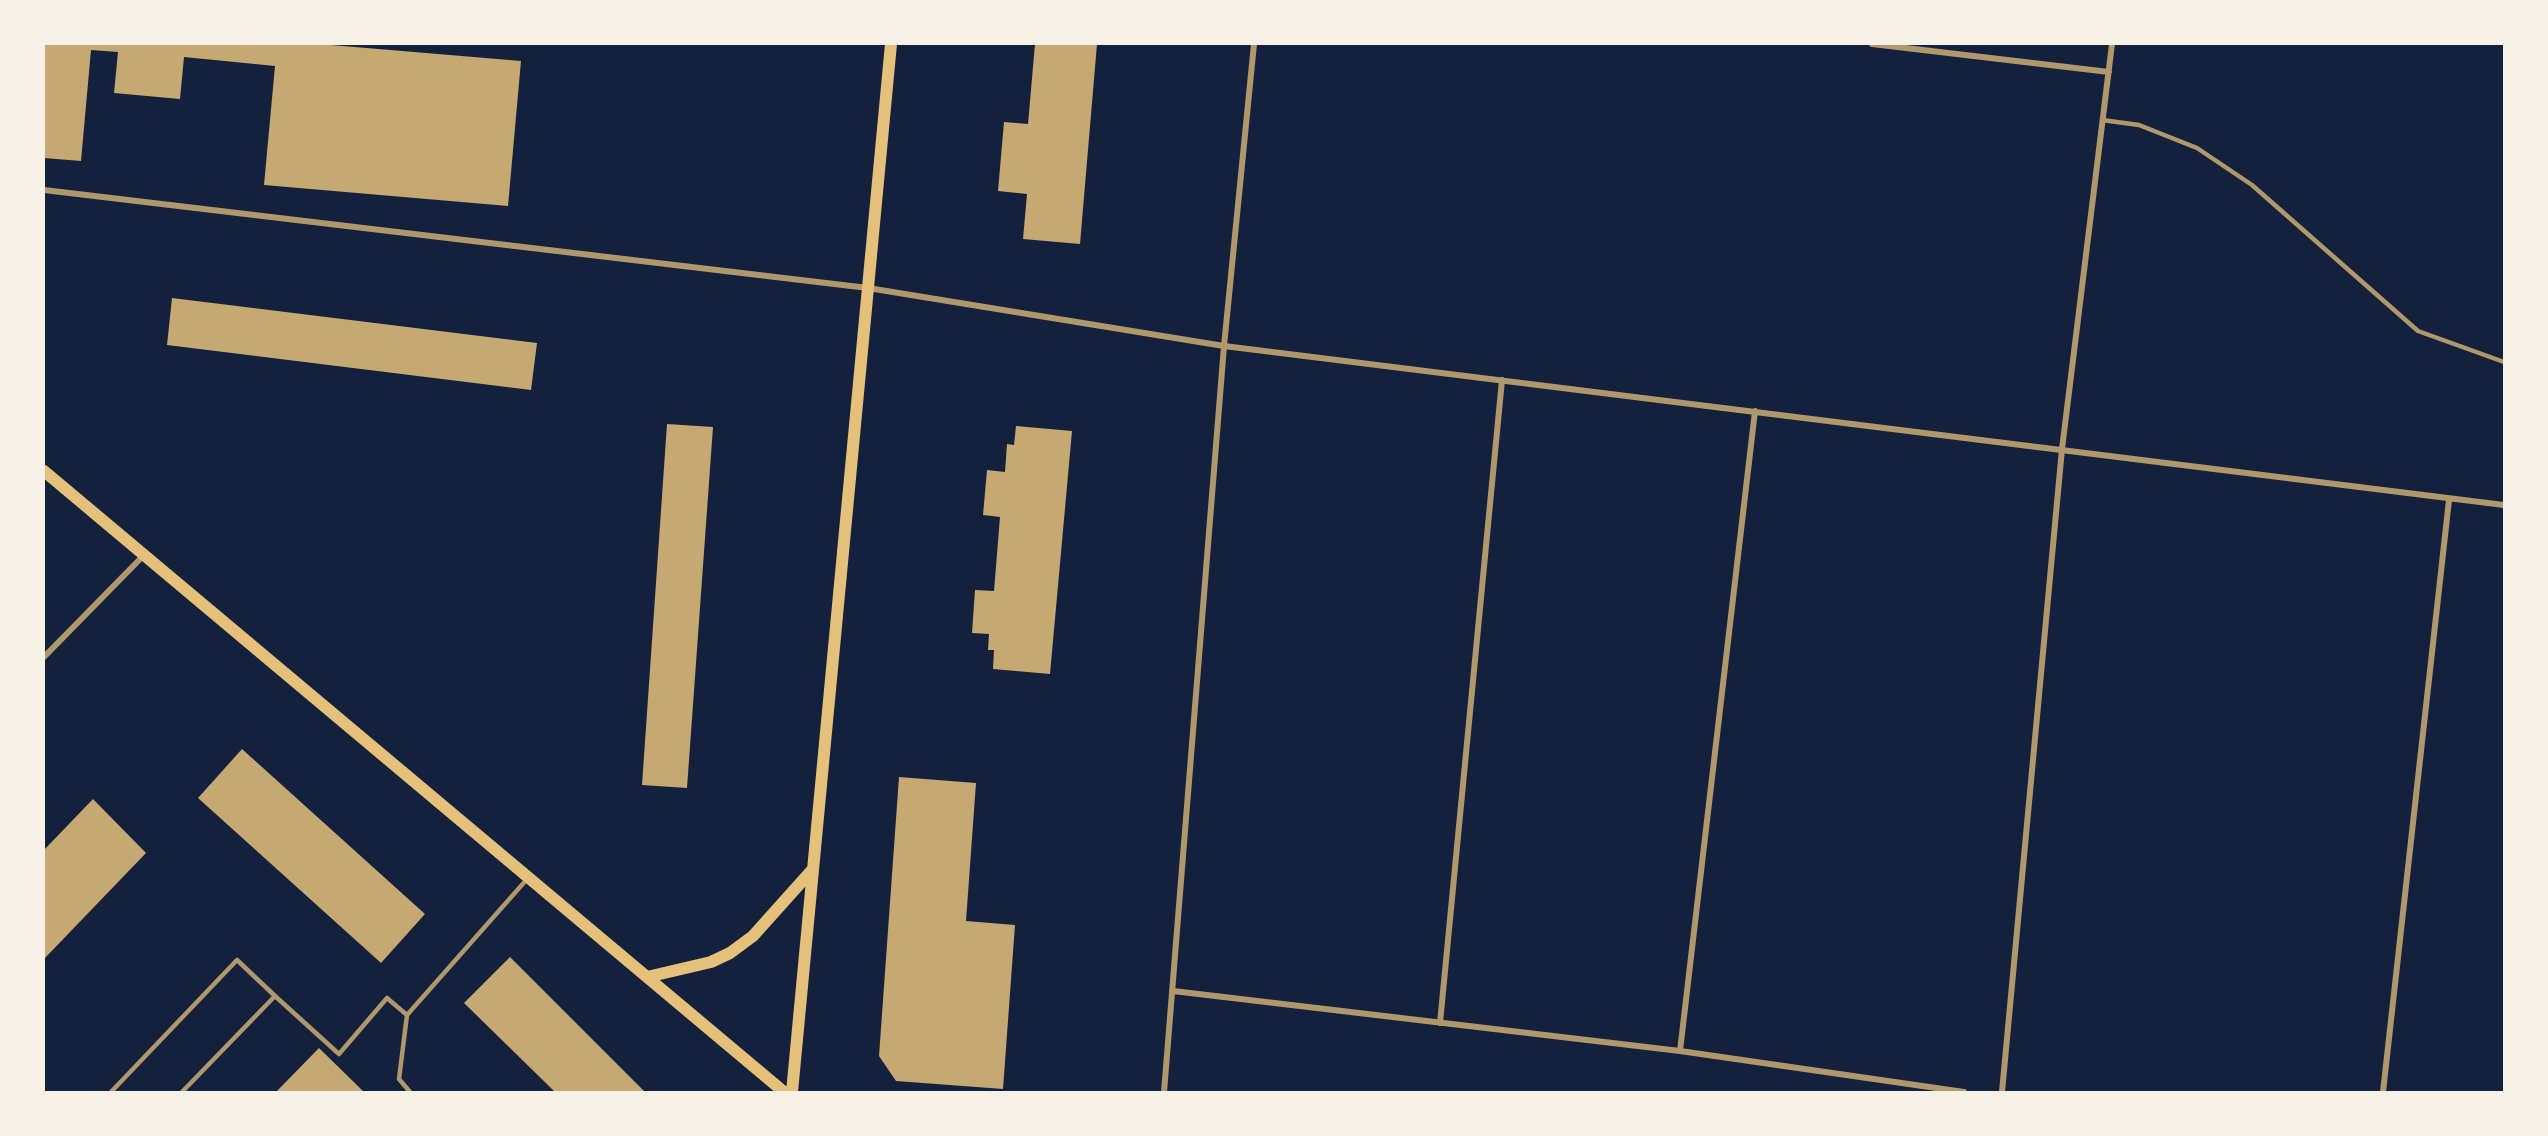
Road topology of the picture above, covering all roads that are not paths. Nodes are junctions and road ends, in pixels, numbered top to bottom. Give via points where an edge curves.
1 (891, 44) edge
2 (1254, 44) edge
3 (1872, 44) edge
4 (2112, 44) edge
5 (2109, 72) junction
6 (2102, 120) junction
7 (44, 190) edge
8 (868, 288) junction
9 (1224, 346) junction
10 (2505, 362) edge
11 (1502, 380) junction
12 (1755, 411) junction
13 (2062, 448) junction
14 (44, 471) edge
15 (2449, 500) junction
16 (2505, 505) edge
17 (144, 555) junction
18 (44, 657) edge
19 (813, 869) junction
20 (528, 878) junction
21 (647, 977) junction
22 (1173, 991) junction
23 (275, 996) junction
24 (407, 1015) junction
25 (1440, 1023) junction
26 (1680, 1051) junction
27 (111, 1092) edge
28 (183, 1092) edge
29 (410, 1092) edge
30 (784, 1092) edge
31 (792, 1092) edge
32 (1164, 1092) edge
33 (1965, 1092) edge
34 (2002, 1092) edge
35 (2383, 1092) edge

1 - 8 main road
2 - 9 street
3 - 5 street
4 - 5 street
5 - 6 street
6 - 10 lane via 2139,124 2198,148 2252,185 2418,332
6 - 13 street
7 - 8 street
8 - 9 street
8 - 19 main road
9 - 11 street
9 - 22 street
11 - 12 street
11 - 25 street
12 - 13 street
12 - 26 street
13 - 15 street
13 - 34 street
14 - 17 main road
15 - 16 street
15 - 35 street
17 - 18 street
17 - 20 main road
19 - 21 main road via 753,936 730,953 711,962
19 - 31 main road
20 - 21 main road
20 - 24 lane
21 - 30 main road
22 - 25 street
22 - 32 street
23 - 24 lane via 339,1054 387,998
23 - 27 lane via 237,960
23 - 28 lane
24 - 29 lane via 399,1079
25 - 26 street
26 - 33 street

